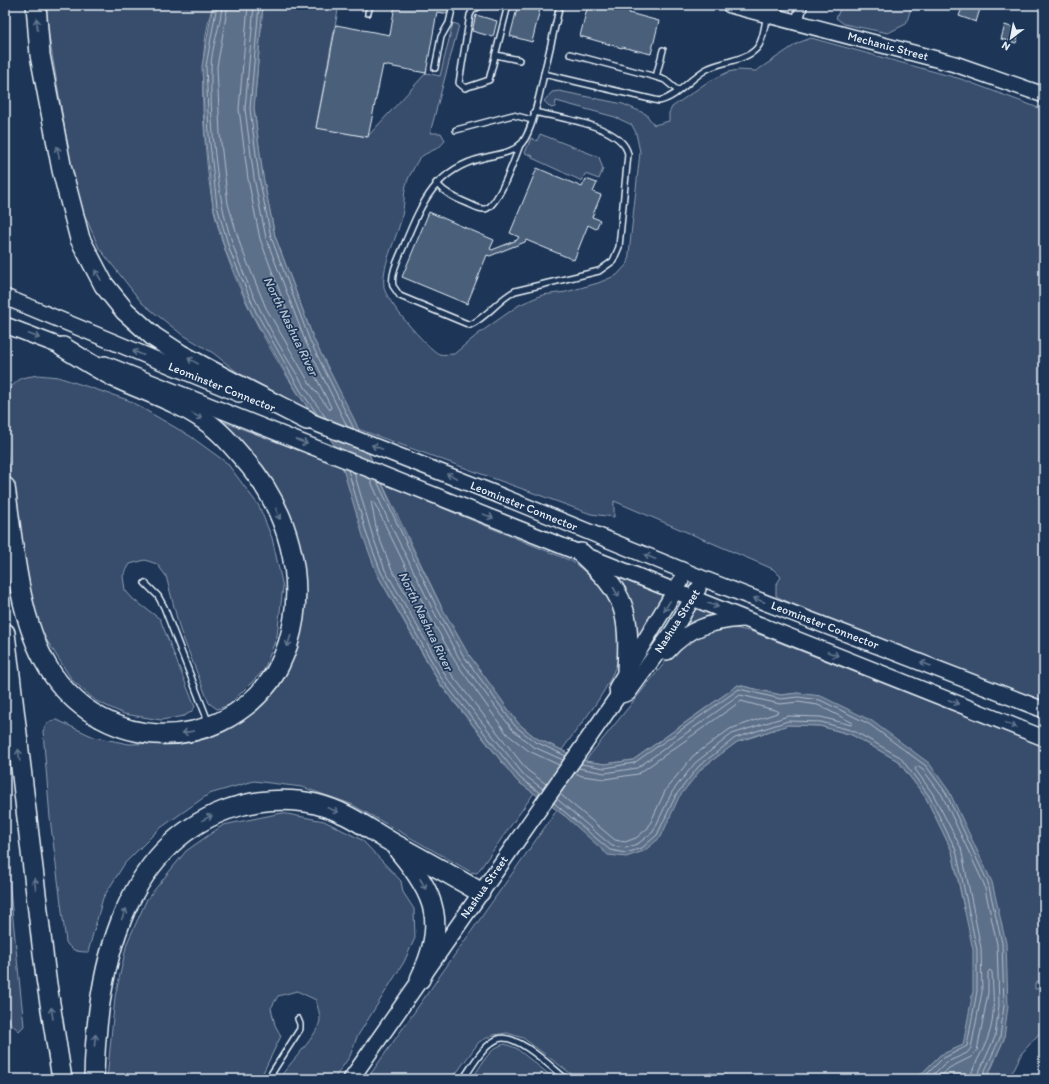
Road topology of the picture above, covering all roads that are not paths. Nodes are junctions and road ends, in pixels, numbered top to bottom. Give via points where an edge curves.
1 (36, 5) edge
2 (370, 5) edge
3 (454, 5) edge
4 (480, 5) edge
5 (501, 5) edge
6 (560, 5) edge
7 (802, 5) edge
8 (508, 6) edge
9 (736, 6) edge
10 (774, 12) edge
11 (368, 13) dead end
12 (797, 22) junction
13 (663, 50) dead end
14 (496, 54) junction
15 (570, 54) dead end
16 (519, 60) dead end
17 (435, 68) dead end
18 (544, 74) junction
19 (656, 76) junction
20 (678, 91) junction
21 (1044, 95) edge
22 (534, 112) junction
23 (532, 120) junction
24 (456, 130) dead end
25 (521, 143) junction
26 (436, 183) junction
27 (5, 297) edge
28 (5, 324) edge
29 (63, 347) junction
30 (252, 396) junction
31 (307, 420) joint
32 (5, 487) edge
33 (581, 553) junction
34 (686, 572) junction
35 (704, 579) junction
36 (145, 584) dead end
37 (676, 591) junction
38 (694, 598) junction
39 (746, 619) junction
40 (5, 633) edge
41 (626, 671) junction
42 (623, 694) junction
43 (1044, 710) edge
44 (210, 726) junction
45 (1044, 738) edge
46 (392, 842) junction
47 (480, 892) junction
48 (420, 979) junction
49 (298, 1019) dead end
50 (62, 1079) edge
51 (94, 1079) edge
52 (268, 1079) edge
53 (352, 1079) edge
54 (463, 1079) edge
55 (566, 1079) edge

30 -> 1 highway via 150,334 125,311 97,274 80,239 62,170 40,55
2 - 11 lane
3 - 17 lane via 449,23 441,37
4 - 14 lane via 470,15 459,83 461,86 464,88 489,80
5 - 8 lane
6 - 18 lane
7 - 12 street
8 - 14 lane
9 - 10 main road, Mechanic Street
10 - 12 main road, Mechanic Street
10 - 20 lane via 755,50 709,68
12 - 21 main road, Mechanic Street via 955,64
13 - 19 lane
14 - 16 lane
15 - 19 lane
18 - 20 lane via 654,100 666,98
18 - 22 lane
19 - 20 lane
22 - 23 lane
22 - 26 lane via 608,131 622,140 627,149 619,247 613,261 604,268 515,291 470,325 405,299 393,286 393,274 416,217
23 - 24 lane via 513,115
23 - 25 lane via 529,132
25 - 26 lane via 507,152 458,167
25 - 26 lane via 490,207 482,209 446,194
30 -> 27 main road, Leominster Connector
28 -> 29 main road, Leominster Connector
29 -> 33 main road, Leominster Connector
29 -> 44 highway via 113,376 176,404 204,420 245,459 272,498 294,559 296,592 293,626 284,656 271,680 251,702 234,715
30 - 31 highway
34 -> 31 main road, Leominster Connector
44 -> 32 highway via 172,734 140,733 89,712 69,694 44,659 24,605
33 - 37 main road, Leominster Connector
33 -> 41 highway via 610,581 618,594 627,626
34 - 35 main road, Leominster Connector
34 - 37 main road, Nashua Street
35 - 38 main road, Nashua Street
43 -> 35 main road, Leominster Connector
36 - 44 lane via 158,596 164,607
37 - 38 main road, Leominster Connector
37 -> 41 main road, Nashua Street
38 -> 39 main road, Leominster Connector
38 - 42 main road, Nashua Street via 673,631
39 - 42 main road via 710,623 691,631 674,644 642,682
39 -> 45 main road, Leominster Connector
50 -> 40 highway via 46,978
41 - 42 main road, Nashua Street via 618,687
42 - 47 main road, Nashua Street
46 - 47 highway
46 -> 48 highway via 421,880 433,907 435,940 430,960
51 -> 46 highway via 94,1043 100,994 108,957 123,915 154,862 182,833 214,815 236,807 266,801 298,802 329,808 356,819
47 - 48 main road, Nashua Street
48 - 53 main road, Nashua Street
49 - 52 lane via 300,1029
54 - 55 lane via 493,1042 504,1038 516,1040

